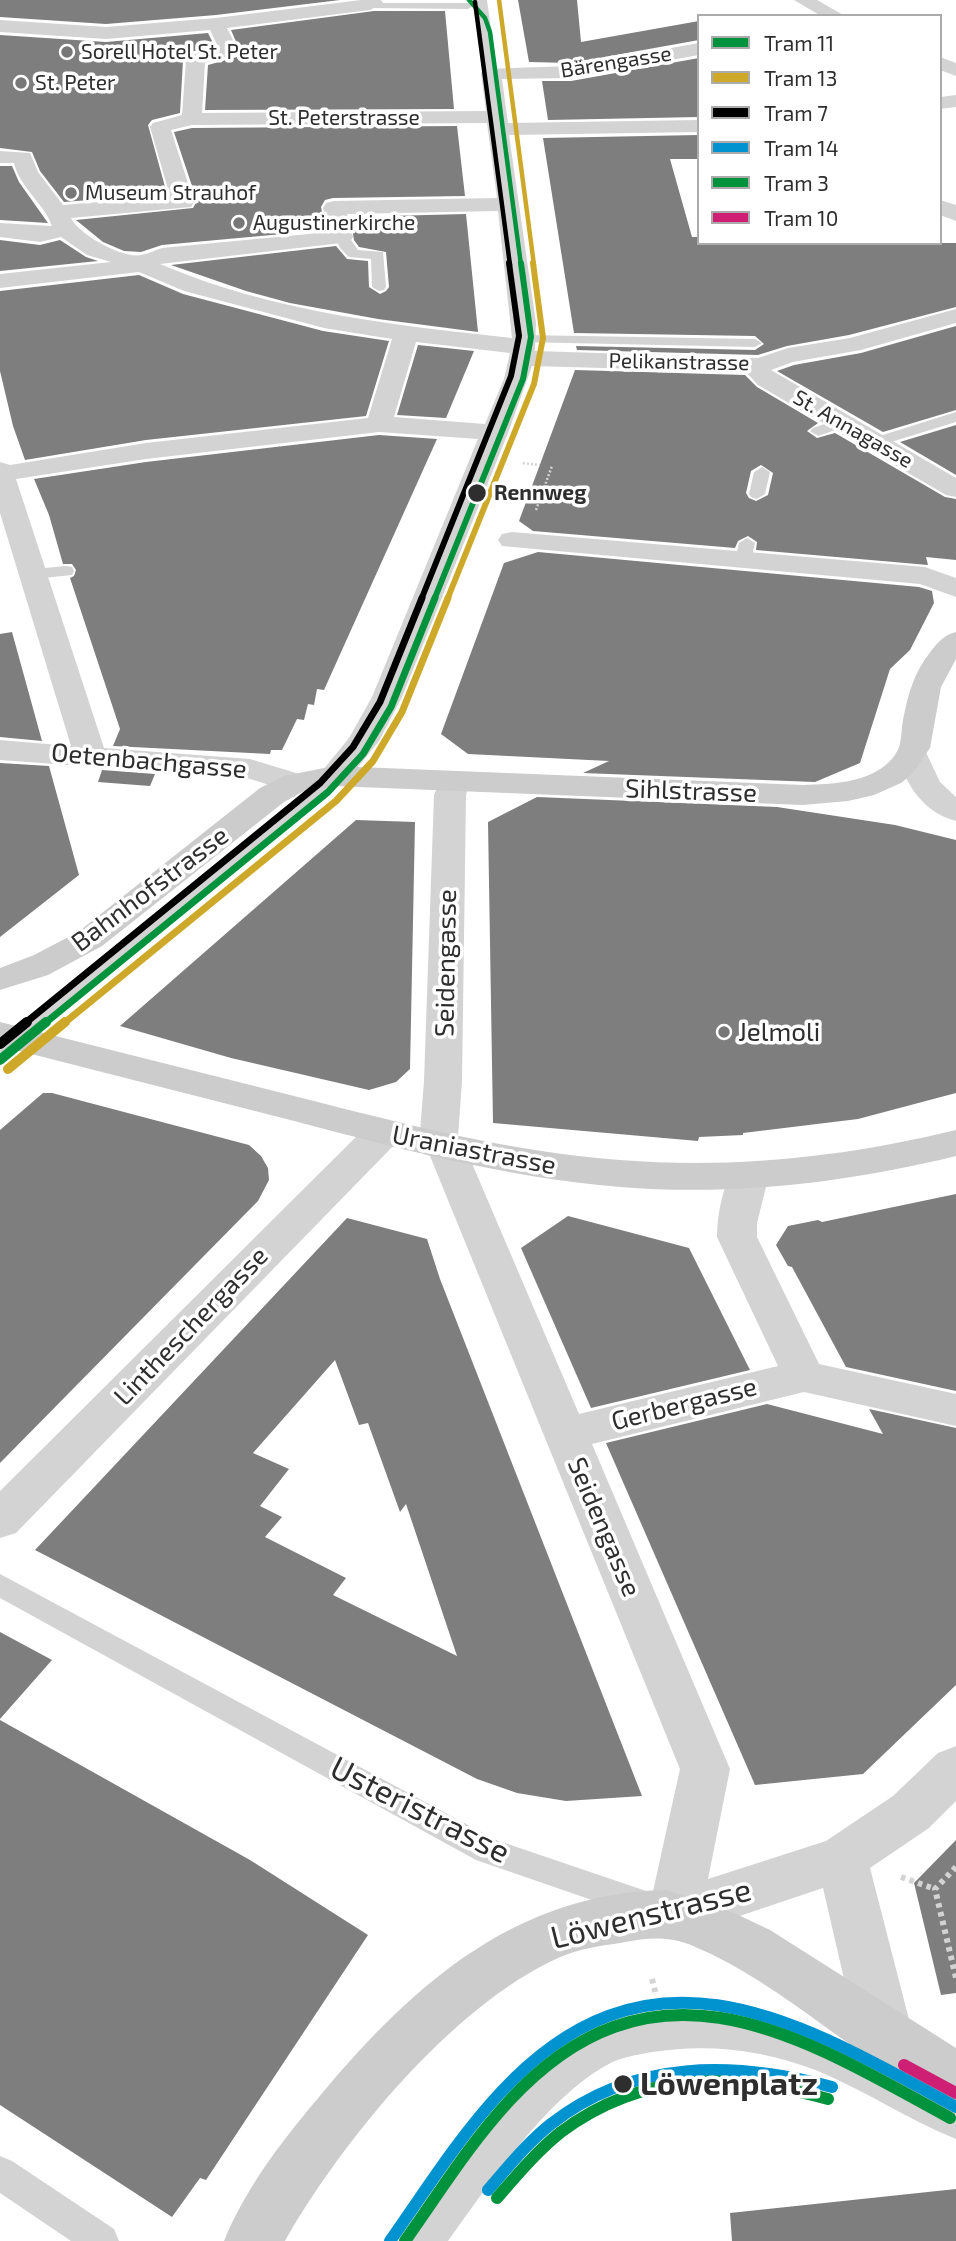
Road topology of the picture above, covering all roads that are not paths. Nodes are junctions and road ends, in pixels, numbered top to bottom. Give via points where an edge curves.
1 (482, 0) edge
2 (803, 0) edge
3 (370, 3) edge
4 (466, 3) edge
5 (832, 14) edge
6 (483, 20) junction
7 (216, 24) junction
8 (0, 26) edge
9 (697, 49) edge
10 (491, 73) junction
11 (192, 119) junction
12 (498, 123) junction
13 (697, 126) edge
14 (0, 157) edge
15 (509, 204) junction
16 (61, 221) junction
17 (0, 230) edge
18 (40, 235) junction
19 (342, 237) junction
20 (0, 239) edge
21 (136, 266) junction
22 (0, 281) edge
23 (379, 287) dead end
24 (956, 316) edge
25 (406, 334) junction
26 (524, 348) junction
27 (757, 354) junction
28 (956, 417) edge
29 (379, 424) junction
30 (495, 433) junction
31 (875, 442) junction
32 (762, 472) dead end
33 (1, 473) edge
34 (956, 489) edge
35 (757, 494) dead end
36 (512, 540) dead end
37 (66, 571) dead end
38 (34, 574) junction
39 (956, 588) edge
40 (956, 642) edge
41 (0, 750) edge
42 (912, 753) junction
43 (91, 758) junction
44 (334, 776) junction
45 (454, 781) junction
46 (295, 783) junction
47 (956, 811) edge
48 (0, 979) edge
49 (5, 1041) edge
50 (384, 1132) junction
51 (956, 1143) edge
52 (442, 1146) junction
53 (749, 1175) junction
54 (804, 1376) junction
55 (956, 1410) edge
56 (565, 1434) junction
57 (0, 1520) edge
58 (0, 1586) edge
59 (956, 1768) edge
60 (842, 1859) junction
61 (674, 1914) junction
62 (886, 2035) junction
63 (956, 2078) edge
64 (956, 2123) edge
65 (0, 2174) edge
66 (102, 2241) edge
67 (253, 2241) edge
68 (427, 2241) edge

1 - 6 lane
2 - 5 street
3 - 4 lane
3 - 7 street
4 - 6 lane
6 - 10 lane, Bahnhofstrasse
7 - 8 street via 106,33
7 - 11 street via 229,50 196,60
9 - 10 street, Bärengasse via 571,72
10 - 12 street, Bahnhofstrasse
11 - 12 street, St. Peterstrasse
11 - 16 street, St. Peterstrasse via 160,127 183,202
12 - 13 street, St. Peterstrasse
12 - 15 street, Bahnhofstrasse
14 - 16 street, Pelikanstrasse via 23,157 27,172
15 - 19 street via 334,208
15 - 26 street, Bahnhofstrasse
16 - 18 street
16 - 21 street, Pelikanstrasse via 95,250
17 - 18 street
18 - 20 street
19 - 21 street via 162,256
19 - 23 lane via 354,254 378,255
21 - 22 street
21 - 25 street, Pelikanstrasse via 256,304
24 - 27 street, Pelikanstrasse via 852,345 788,355
25 - 26 street, Pelikanstrasse
25 - 29 street
26 - 27 street, Pelikanstrasse
26 - 30 street, Bahnhofstrasse
27 - 31 street, St. Annagasse via 757,370 830,427
28 - 31 lane
29 - 30 street
29 - 33 street
30 - 44 street, Bahnhofstrasse via 382,708 358,749
31 - 34 street, St. Annagasse
32 - 35 lane
33 - 38 street
36 - 39 street via 745,551 925,576
37 - 38 lane
38 - 43 street
40 - 42 street via 936,662 926,684
41 - 43 street, Oetenbachgasse
42 - 45 street, Sihlstrasse via 888,777 835,794
42 - 47 street via 920,779 934,799
43 - 46 street, Oetenbachgasse via 250,769
44 - 45 street, Sihlstrasse
44 - 46 street, Bahnhofstrasse
44 - 49 lane, Bahnhofstrasse via 292,815
45 - 52 street, Seidengasse via 450,796
46 - 48 street, Bahnhofstrasse via 272,795 90,939 31,970
49 - 50 street, Uraniastrasse
50 - 52 street, Uraniastrasse
50 - 57 street, Lintheschergasse
51 - 53 street, Uraniastrasse via 857,1165
52 - 53 street, Uraniastrasse via 607,1173
52 - 56 street, Seidengasse
53 - 54 street via 737,1237
54 - 55 street, Gerbergasse
54 - 56 street, Gerbergasse
56 - 61 street, Seidengasse via 705,1769
58 - 61 lane, Usteristrasse via 487,1850
59 - 60 street, Löwenstrasse via 911,1812
60 - 61 street, Löwenstrasse
60 - 62 street
61 - 62 street, Usteristrasse via 740,1941
61 - 67 street, Löwenstrasse via 604,1919 582,1926 512,1954 464,1986 371,2076 303,2160
62 - 63 street, Usteristrasse
64 - 68 lane via 818,2057 757,2037 695,2031 630,2040 593,2055 544,2094
65 - 66 lane

